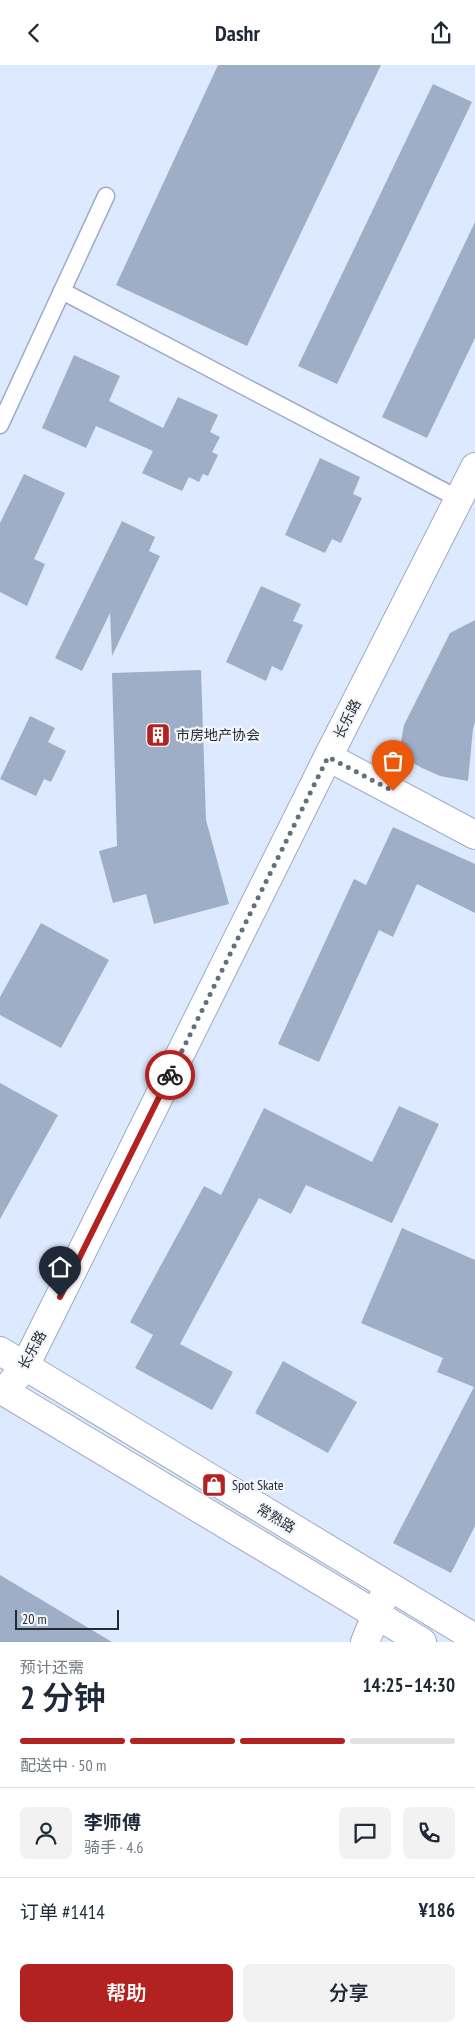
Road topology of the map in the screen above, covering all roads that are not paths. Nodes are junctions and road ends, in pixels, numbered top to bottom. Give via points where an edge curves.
1 (106, 196) dead end
2 (62, 291) junction
3 (0, 425) edge
4 (475, 467) edge
5 (459, 499) junction
6 (328, 757) junction
7 (475, 835) edge
8 (0, 1351) edge
9 (26, 1366) junction
10 (2, 1393) edge
11 (388, 1586) junction
12 (378, 1614) junction
13 (475, 1638) edge
14 (365, 1642) edge
15 (422, 1642) edge

1 - 2 lane
2 - 3 lane
2 - 5 lane
4 - 5 street, 长乐路
5 - 6 street, 长乐路
6 - 7 street
6 - 9 street, 长乐路
8 - 9 street, 常熟路
9 - 10 street, 长乐路
9 - 11 street, 常熟路
10 - 12 street
11 - 12 street
11 - 13 street, 常熟路
12 - 14 street
12 - 15 street

